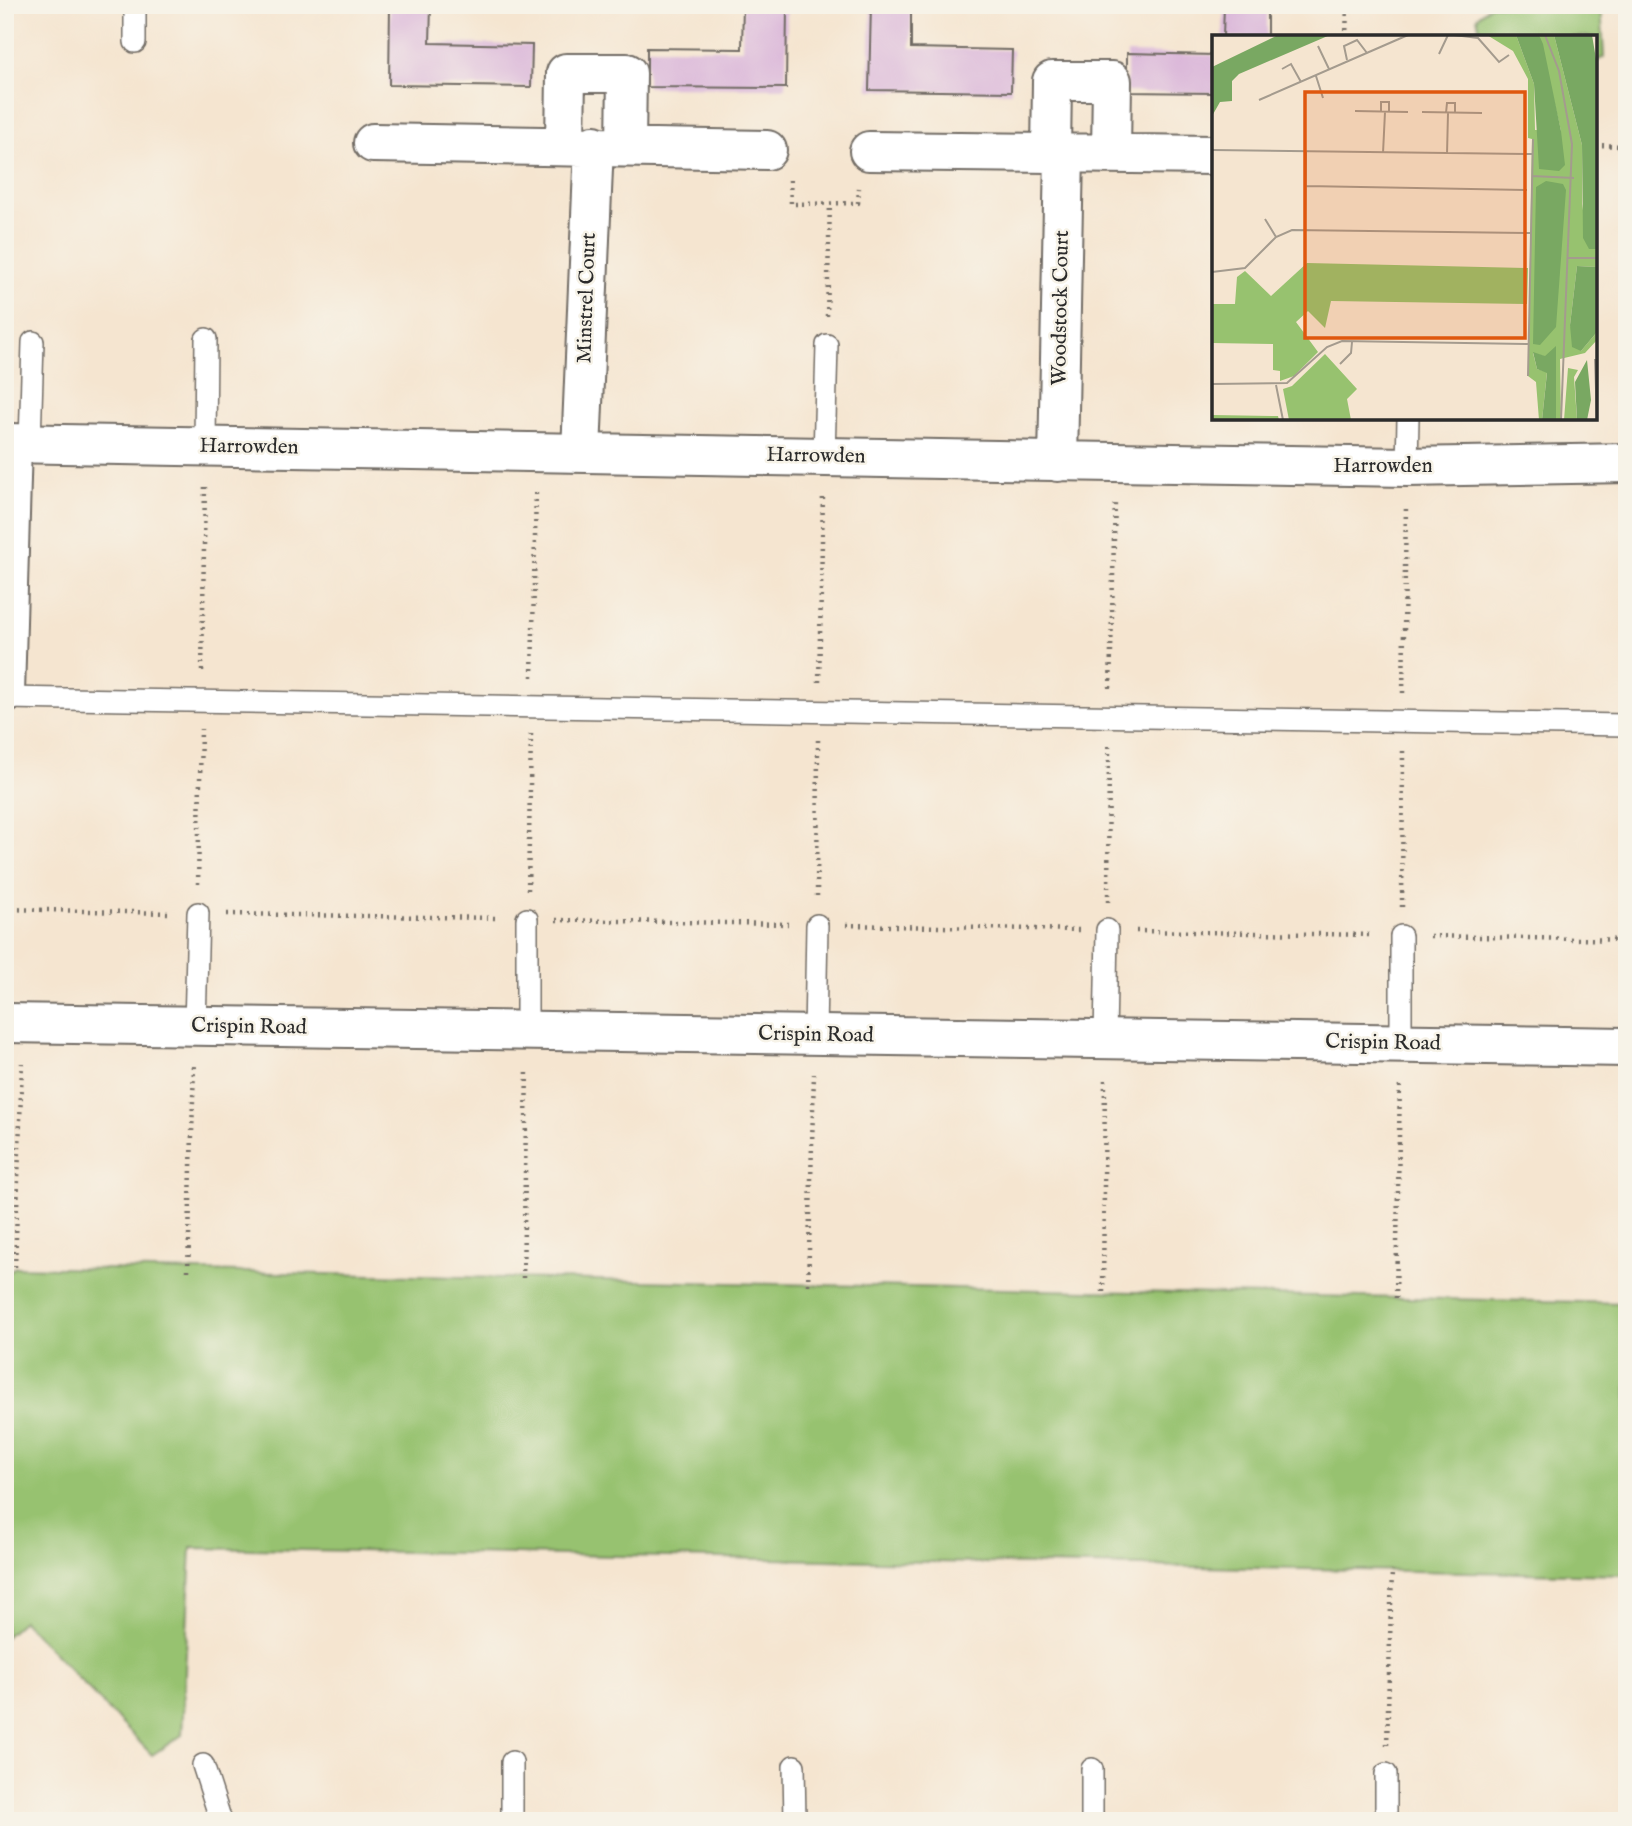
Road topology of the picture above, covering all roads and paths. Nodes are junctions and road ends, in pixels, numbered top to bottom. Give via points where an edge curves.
1 (135, 5) edge
2 (1347, 5) edge
3 (1346, 35) edge
4 (135, 42) dead end
5 (373, 143) dead end
6 (595, 145) junction
7 (1597, 145) edge
8 (1627, 146) edge
9 (767, 150) joint
10 (869, 151) joint
11 (1058, 153) junction
12 (1111, 153) junction
13 (1212, 155) edge
14 (830, 204) junction
15 (206, 339) dead end
16 (33, 342) dead end
17 (827, 345) joint
18 (1408, 420) edge
19 (16, 443) edge
20 (205, 446) junction
21 (581, 452) junction
22 (824, 457) junction
23 (1058, 462) junction
24 (1627, 463) edge
25 (1407, 467) junction
26 (5, 696) edge
27 (1627, 725) edge
28 (198, 913) dead end
29 (527, 919) dead end
30 (817, 925) dead end
31 (1107, 930) dead end
32 (1401, 936) dead end
33 (14, 1023) edge
34 (195, 1026) junction
35 (527, 1030) junction
36 (815, 1035) junction
37 (1105, 1039) junction
38 (1401, 1043) junction
39 (1627, 1047) edge
40 (15, 1267) dead end
41 (188, 1271) dead end
42 (523, 1278) dead end
43 (808, 1285) dead end
44 (1103, 1292) dead end
45 (1395, 1298) dead end
46 (1392, 1570) dead end
47 (512, 1762) dead end
48 (204, 1765) dead end
49 (794, 1766) dead end
50 (1092, 1769) dead end
51 (1386, 1774) joint
52 (221, 1821) edge
53 (512, 1821) edge
54 (795, 1821) edge
55 (1092, 1821) edge
56 (1386, 1821) edge

1 - 4 lane
2 - 3 path
5 - 6 street
6 - 9 street
6 - 21 street, Minstrel Court
7 - 8 path
9 - 14 path via 790,167 791,204
10 - 11 street
10 - 14 path via 860,175 859,203
11 - 12 street
11 - 12 street, Woodstock Court via 1052,81 1112,81
11 - 23 street, Woodstock Court
12 - 13 street
14 - 17 path
15 - 20 lane
16 - 19 lane
17 - 22 lane
18 - 25 lane
19 - 20 street, Harrowden
19 - 26 street
20 - 21 street, Harrowden
21 - 22 street, Harrowden
22 - 23 street, Harrowden
23 - 25 street, Harrowden
24 - 25 street, Harrowden
26 - 27 lane
28 - 34 lane
29 - 35 lane
30 - 36 lane
31 - 37 lane
32 - 38 lane
33 - 34 street, Crispin Road
33 - 40 path
34 - 35 street, Crispin Road
34 - 41 path
35 - 36 street, Crispin Road
35 - 42 path
36 - 37 street, Crispin Road
36 - 43 path
37 - 38 street, Crispin Road
37 - 44 path
38 - 39 street, Crispin Road
38 - 45 path
46 - 51 path
47 - 53 lane
48 - 52 lane
49 - 54 lane
50 - 55 lane
51 - 56 lane

